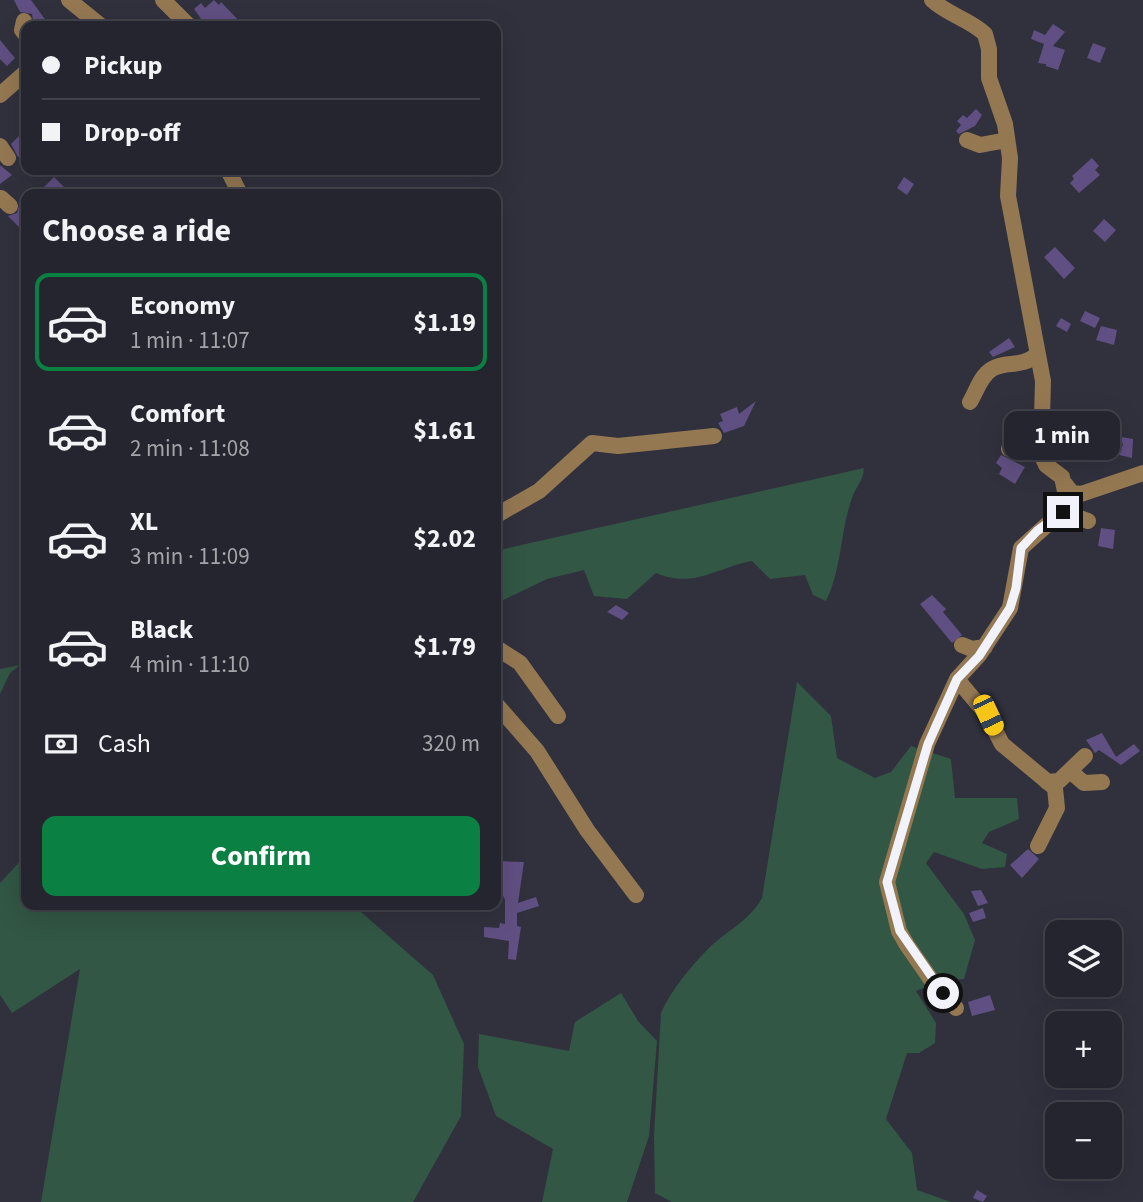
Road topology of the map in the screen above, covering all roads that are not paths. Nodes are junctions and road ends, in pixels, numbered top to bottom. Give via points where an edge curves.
1 (69, 0) edge
2 (163, 0) edge
3 (932, 0) edge
4 (79, 20) edge
5 (184, 21) edge
6 (21, 75) edge
7 (2, 88) edge
8 (967, 140) dead end
9 (1007, 140) junction
10 (1038, 354) junction
11 (970, 402) dead end
12 (1043, 434) junction
13 (714, 436) dead end
14 (1026, 438) dead end
15 (1092, 444) dead end
16 (1009, 449) dead end
17 (1037, 454) junction
18 (1143, 473) edge
19 (1065, 484) junction
20 (1063, 512) junction
21 (501, 513) edge
22 (1088, 522) dead end
23 (962, 645) dead end
24 (985, 647) junction
25 (501, 652) edge
26 (957, 679) junction
27 (501, 709) edge
28 (558, 716) dead end
29 (1085, 756) dead end
30 (1070, 771) junction
31 (1047, 782) junction
32 (1102, 782) dead end
33 (1038, 846) dead end
34 (636, 895) dead end
35 (956, 1008) dead end

1 - 4 street
2 - 5 street
3 - 9 street via 985,34 989,78
6 - 7 street
8 - 9 street via 981,145
9 - 10 street via 1008,196
10 - 11 street via 1027,363 992,369
10 - 12 street
12 - 15 street
12 - 17 street
13 - 21 street via 618,446 592,443 539,491
14 - 17 street
16 - 17 street
17 - 19 street
18 - 19 street via 1081,494 1072,493
19 - 20 street via 1068,506
20 - 22 street
20 - 24 street via 1021,548 1010,608
23 - 24 street
24 - 26 street
25 - 28 street via 520,663
26 - 31 street via 988,715 1002,744
26 - 35 street via 928,744 887,882 903,938
27 - 34 street via 537,751 587,830
29 - 30 street
30 - 31 street via 1059,781
30 - 32 street via 1084,783
31 - 33 street via 1055,788 1057,808

